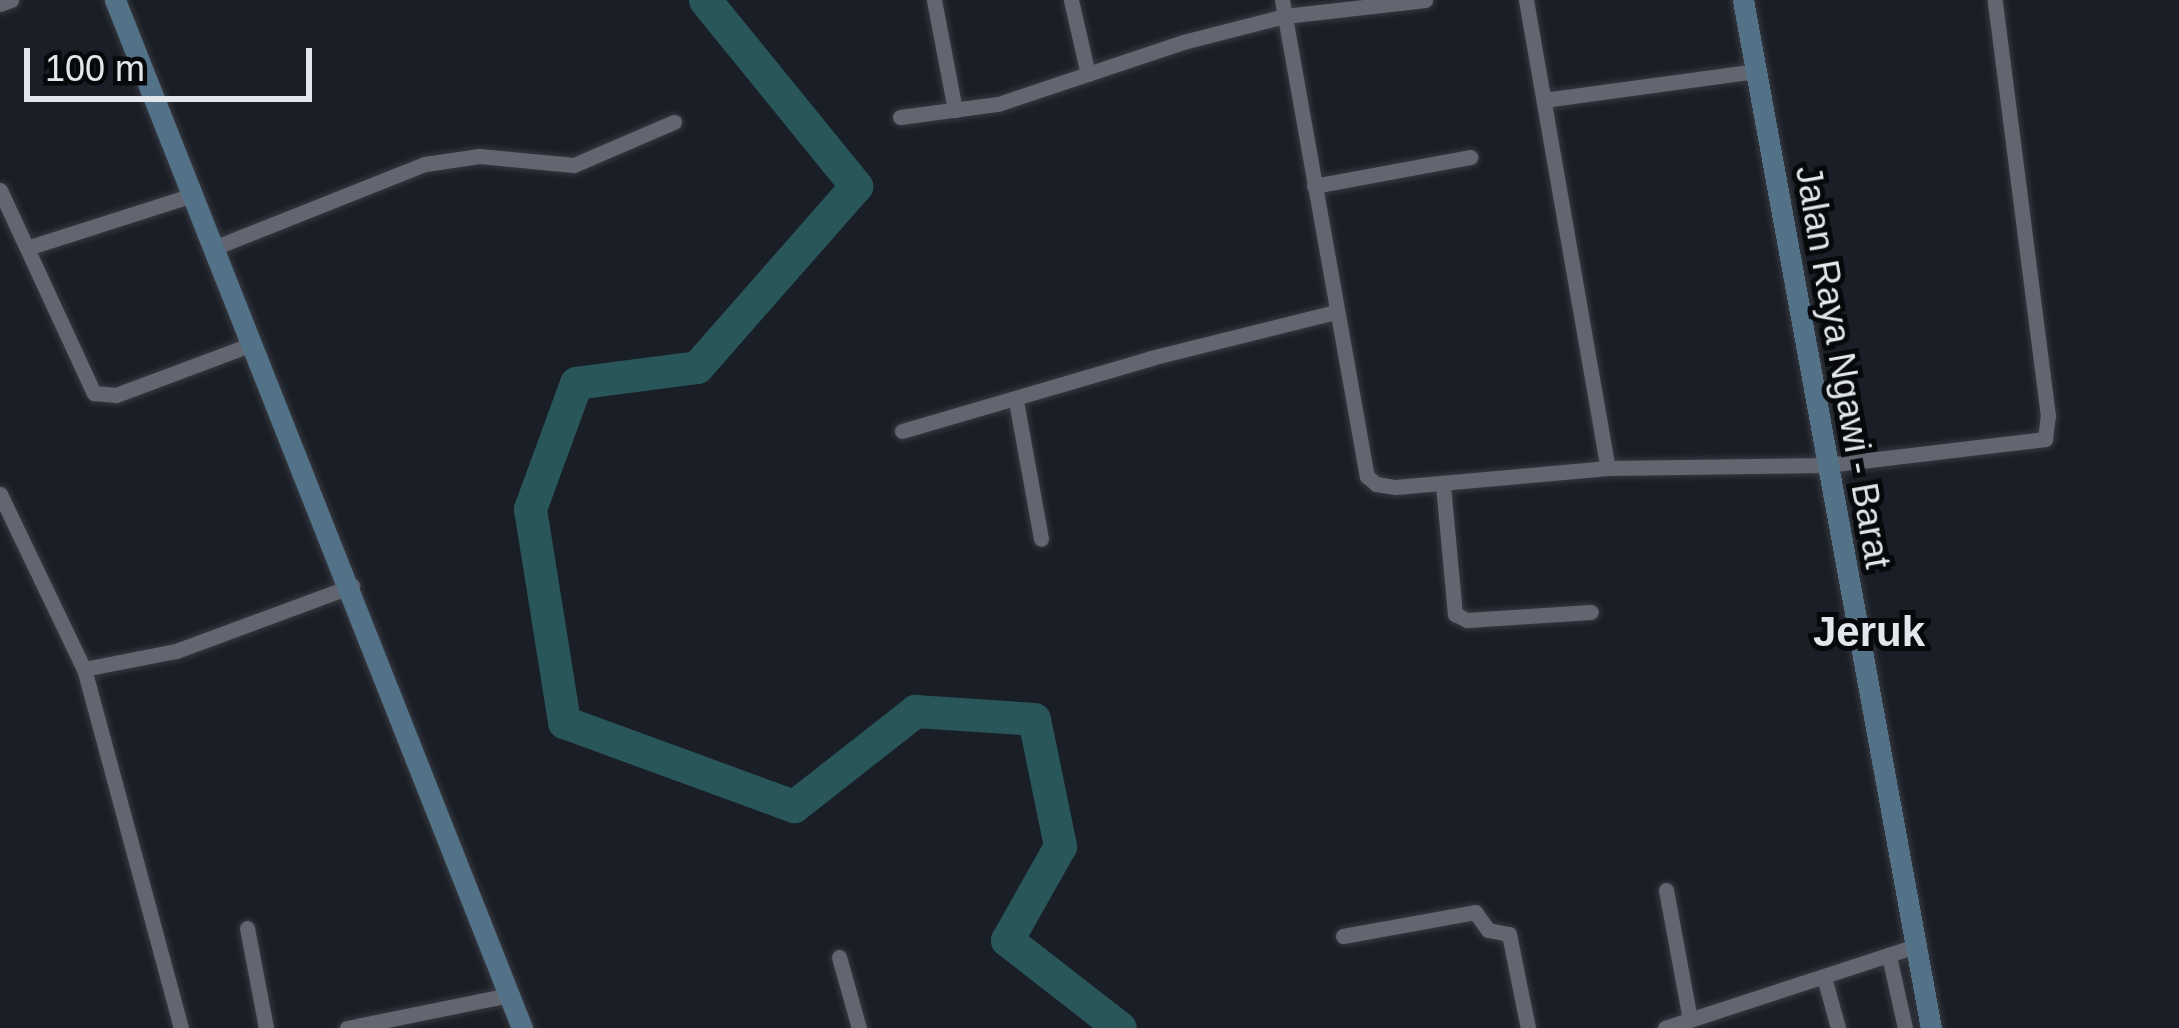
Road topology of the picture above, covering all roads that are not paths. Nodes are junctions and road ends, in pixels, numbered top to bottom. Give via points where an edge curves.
1 (11, 0) edge
2 (115, 0) edge
3 (934, 0) edge
4 (1072, 0) edge
5 (1425, 0) edge
6 (1526, 0) edge
7 (1743, 0) edge
8 (1995, 0) edge
9 (0, 4) edge
10 (1284, 8) edge
11 (1755, 71) junction
12 (1088, 74) junction
13 (1544, 100) junction
14 (955, 110) junction
15 (900, 117) dead end
16 (674, 122) dead end
17 (1470, 157) dead end
18 (1314, 186) junction
19 (0, 190) edge
20 (190, 196) junction
21 (30, 248) junction
22 (211, 249) junction
23 (1336, 312) junction
24 (250, 345) junction
25 (1016, 401) junction
26 (902, 431) dead end
27 (1827, 465) junction
28 (1608, 469) junction
29 (1443, 485) junction
30 (0, 494) edge
31 (1041, 539) dead end
32 (352, 586) junction
33 (1591, 612) dead end
34 (84, 669) junction
35 (1666, 890) dead end
36 (247, 928) dead end
37 (1343, 936) dead end
38 (1902, 951) junction
39 (839, 957) dead end
40 (1824, 977) junction
41 (508, 995) junction
42 (1690, 1020) junction
43 (181, 1028) edge
44 (266, 1028) edge
45 (347, 1028) edge
46 (523, 1028) edge
47 (859, 1028) edge
48 (1528, 1028) edge
49 (1665, 1028) edge
50 (1838, 1028) edge
51 (1905, 1028) edge
52 (1931, 1028) edge

1 - 9 street
2 - 20 street
3 - 14 street
4 - 12 street
5 - 10 street
6 - 13 street
7 - 11 street, Jalan Raya Ngawi - Barat
8 - 27 street via 2050,434 2038,442
10 - 12 street
10 - 18 street
11 - 13 street
11 - 27 street, Jalan Raya Ngawi - Barat
12 - 14 street via 1030,96
13 - 28 street
14 - 15 street
16 - 22 street via 574,165 479,156 425,164
17 - 18 street
18 - 23 street
19 - 21 street
20 - 21 street
20 - 22 street
21 - 24 street via 94,393 116,395
22 - 24 street
23 - 25 street
23 - 29 street via 1369,480
24 - 32 street
25 - 26 street
25 - 31 street
27 - 28 street
27 - 38 street, Jalan Raya Ngawi - Barat
28 - 29 street
29 - 33 street via 1455,614 1467,620
30 - 34 street
32 - 34 street via 176,651
32 - 41 street
34 - 43 street
35 - 42 street
36 - 44 street
37 - 48 street via 1475,912 1488,930 1509,934
38 - 40 street
38 - 51 street
38 - 52 street, Jalan Raya Ngawi - Barat
39 - 47 street
40 - 42 street
40 - 50 street
41 - 45 street
41 - 46 street
42 - 49 street

